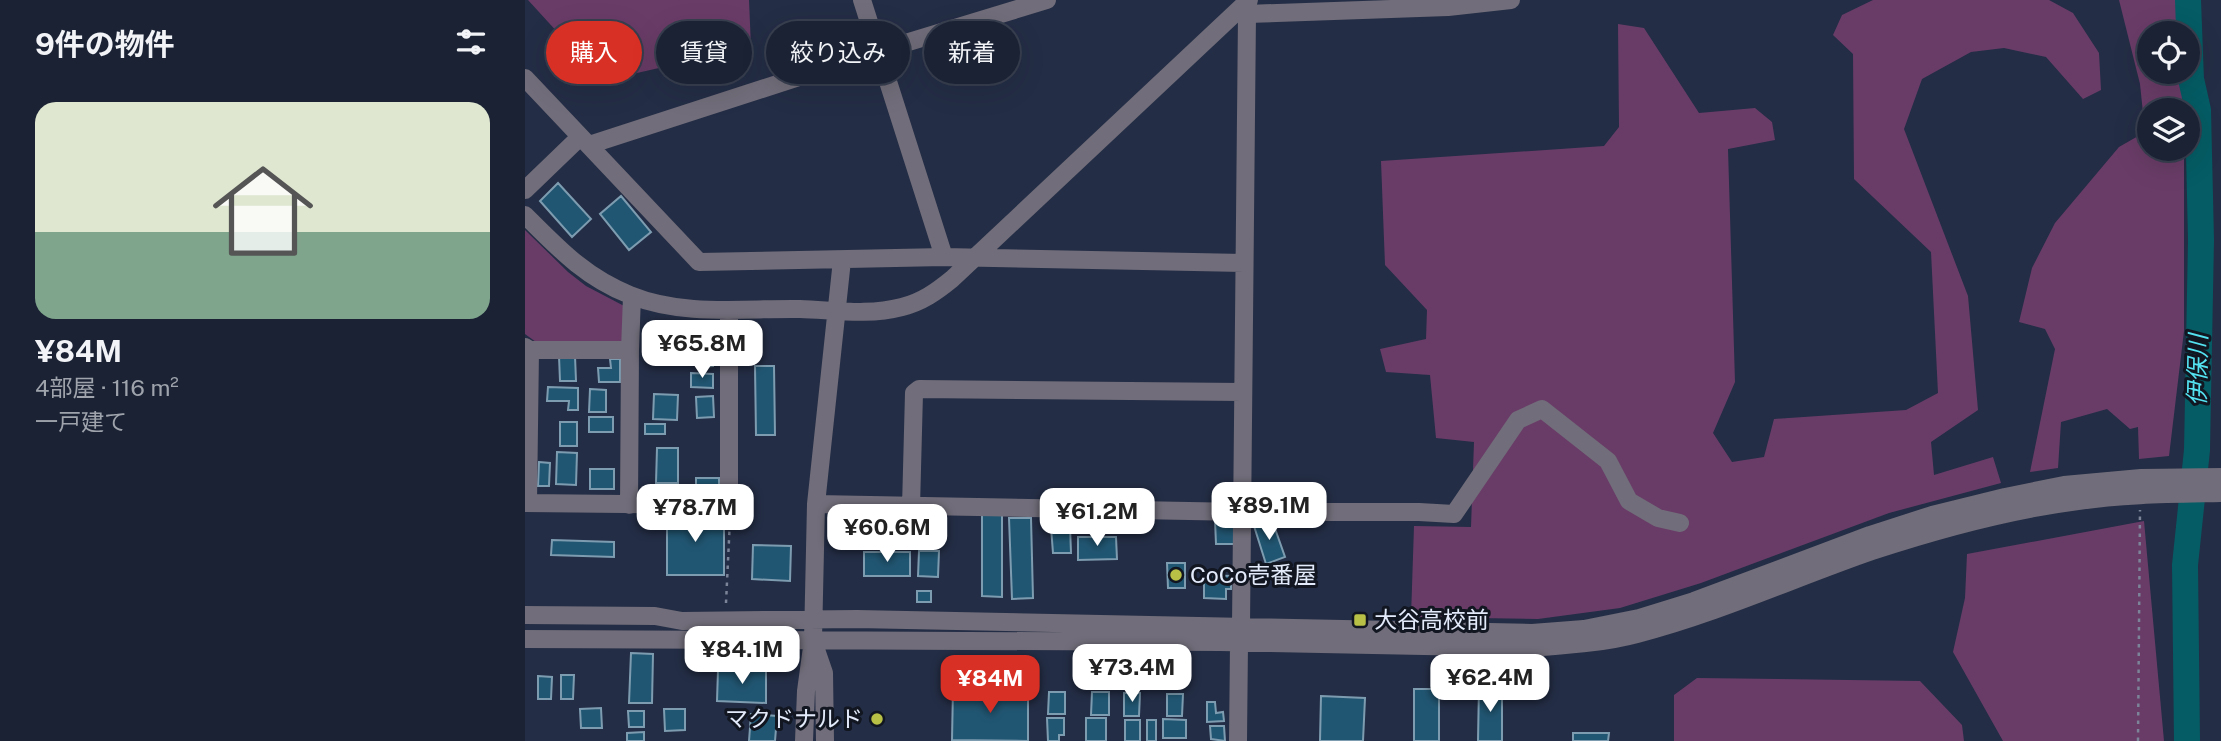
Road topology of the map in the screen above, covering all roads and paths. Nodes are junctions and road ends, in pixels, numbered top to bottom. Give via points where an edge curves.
1 (862, 0) edge
2 (1047, 0) edge
3 (1511, 0) edge
4 (1247, 7) edge
5 (869, 21) edge
6 (910, 42) edge
7 (525, 78) edge
8 (771, 84) edge
9 (889, 84) edge
10 (585, 141) junction
11 (525, 190) edge
12 (525, 215) edge
13 (944, 257) junction
14 (974, 258) junction
15 (842, 260) junction
16 (1244, 263) junction
17 (632, 296) junction
18 (729, 310) junction
19 (836, 311) junction
20 (528, 349) edge
21 (629, 350) junction
22 (1243, 392) junction
23 (2221, 477) edge
24 (2141, 489) junction
25 (2221, 493) edge
26 (526, 503) edge
27 (816, 504) junction
28 (629, 505) junction
29 (723, 505) junction
30 (911, 507) junction
31 (1242, 512) junction
32 (1680, 523) dead end
33 (726, 605) dead end
34 (525, 615) edge
35 (813, 620) junction
36 (1240, 634) junction
37 (525, 639) edge
38 (813, 640) junction
39 (804, 741) edge
40 (825, 741) edge
41 (1238, 741) edge
42 (2138, 741) edge

1 - 5 street
2 - 6 street
3 - 4 street via 1448,7
4 - 14 street
4 - 16 street
7 - 10 street
8 - 10 street
9 - 13 street
10 - 11 street
10 - 15 street via 699,262
12 - 17 street via 572,262
13 - 14 street
13 - 15 street
14 - 16 street
14 - 19 street via 922,300 887,310
15 - 19 street
16 - 22 street
17 - 18 street via 683,308
17 - 21 street
18 - 19 street
18 - 29 street via 730,496
19 - 27 street
20 - 21 street
20 - 26 street
21 - 28 street
22 - 30 street via 919,389 914,393
22 - 31 street
23 - 24 street
24 - 25 street
24 - 36 street via 2064,485 1932,515 1694,601 1584,629
24 - 42 path
26 - 28 street
27 - 30 street
27 - 35 street
28 - 29 street
29 - 33 path via 730,512
30 - 31 street
31 - 32 street via 1454,514 1518,419 1542,410 1608,461 1629,501 1658,518
31 - 36 street
34 - 35 street
35 - 36 street
35 - 38 street
36 - 38 street
36 - 41 street
37 - 38 street
38 - 39 street
38 - 40 street via 824,673

